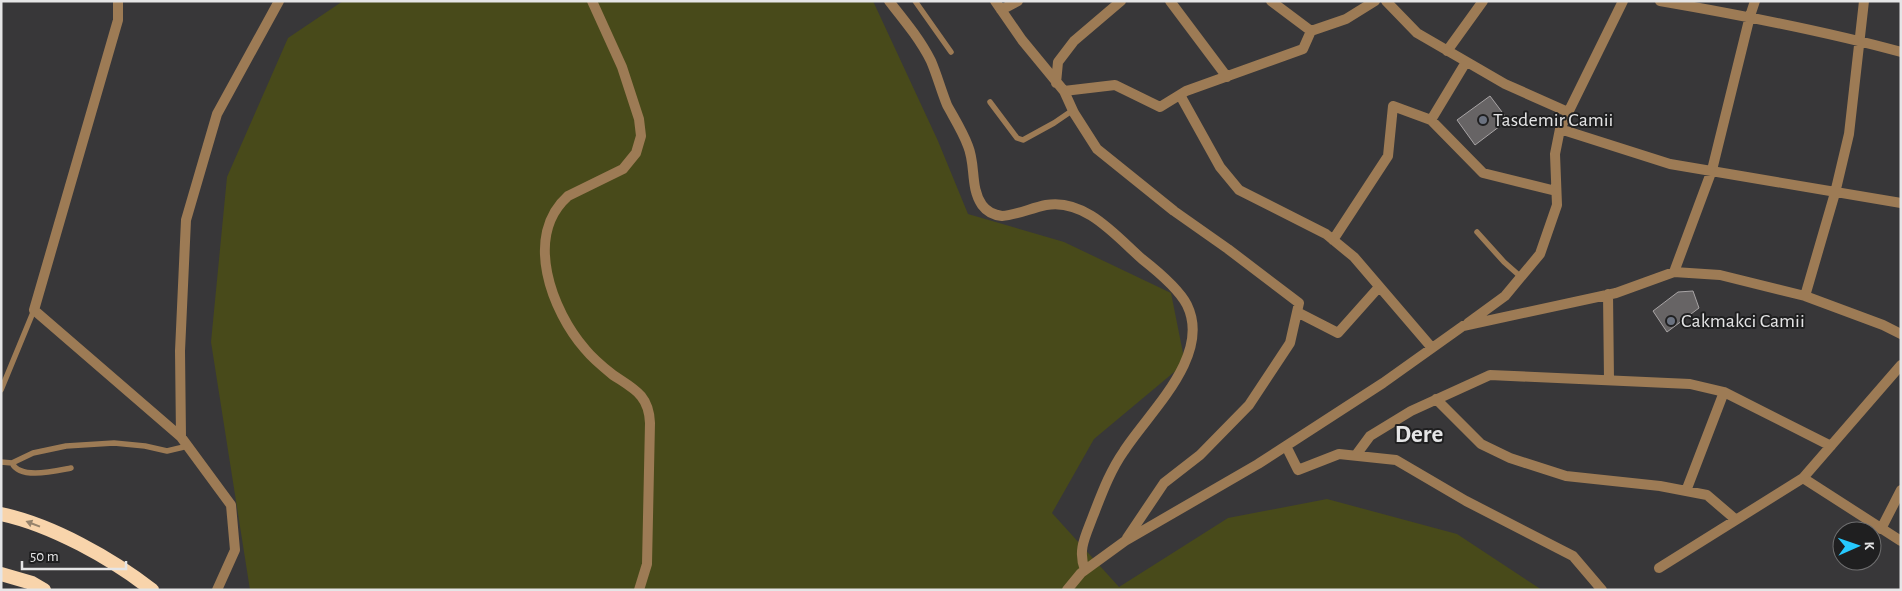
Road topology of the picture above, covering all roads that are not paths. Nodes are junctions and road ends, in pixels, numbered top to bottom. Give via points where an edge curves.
1 (118, 1) edge
2 (279, 1) edge
3 (592, 1) edge
4 (889, 1) edge
5 (916, 1) edge
6 (1018, 1) edge
7 (1121, 1) edge
8 (1170, 1) edge
9 (1271, 1) edge
10 (1375, 1) edge
11 (1386, 1) edge
12 (1483, 1) edge
13 (1623, 1) edge
14 (1660, 1) edge
15 (1755, 1) edge
16 (1864, 1) edge
17 (998, 6) edge
18 (1750, 16) junction
19 (1311, 31) junction
20 (1859, 41) junction
21 (1448, 51) junction
22 (951, 52) dead end
23 (1901, 52) edge
24 (1466, 62) junction
25 (1227, 77) junction
26 (1060, 87) junction
27 (1180, 95) junction
28 (990, 102) dead end
29 (1073, 110) junction
30 (1568, 112) junction
31 (1432, 120) junction
32 (1560, 128) junction
33 (1712, 170) junction
34 (1556, 192) junction
35 (1835, 193) junction
36 (1901, 203) edge
37 (1477, 232) dead end
38 (1333, 240) junction
39 (1674, 272) junction
40 (1521, 277) junction
41 (1379, 287) junction
42 (1608, 294) junction
43 (1805, 296) junction
44 (34, 310) junction
45 (1297, 312) junction
46 (1463, 326) junction
47 (1901, 334) edge
48 (1432, 348) junction
49 (1901, 365) edge
50 (1610, 380) junction
51 (1, 390) edge
52 (1724, 392) junction
53 (1436, 399) junction
54 (181, 437) junction
55 (188, 446) junction
56 (1286, 446) junction
57 (1831, 446) junction
58 (1356, 455) junction
59 (1, 462) edge
60 (12, 463) junction
61 (71, 468) dead end
62 (1803, 478) junction
63 (1901, 490) edge
64 (1686, 491) junction
65 (1, 506) edge
66 (7, 515) edge
67 (1736, 519) junction
68 (1870, 521) edge
69 (1882, 526) edge
70 (1882, 529) edge
71 (1125, 541) junction
72 (1901, 541) edge
73 (1659, 568) dead end
74 (1085, 570) junction
75 (1, 574) edge
76 (44, 590) edge
77 (152, 590) edge
78 (217, 590) edge
79 (639, 590) edge
80 (1067, 590) edge
81 (1602, 590) edge

1 - 44 street via 118,20
2 - 54 street via 217,114 186,220 180,352
3 - 79 street via 631,92 641,127 639,145 633,159 623,169 560,202 546,233 545,253 553,293 574,336 598,363 641,394 649,408 647,564
4 - 74 street via 917,37 932,64 968,145 975,185 986,210 1002,216 1057,204 1086,212 1182,296 1191,315 1193,336 1184,363 1162,400 1122,452 1100,497 1081,554
5 - 22 lane
6 - 17 street
7 - 26 street via 1074,41 1058,62
8 - 25 street
9 - 19 street
10 - 19 street via 1346,19
11 - 21 street via 1417,33
12 - 21 street
13 - 30 street
14 - 18 street
15 - 18 street
16 - 20 street
17 - 26 street
18 - 20 street
18 - 33 street
19 - 25 street via 1303,49
20 - 23 street
20 - 35 street via 1849,134
21 - 24 street
24 - 30 street via 1505,84
24 - 31 street
25 - 27 street
26 - 27 street via 1115,86 1160,106
26 - 29 street
27 - 38 street via 1220,166 1239,190
28 - 29 lane via 1017,138 1023,140
29 - 45 street via 1097,148 1174,211 1299,303
30 - 32 street
31 - 34 street via 1482,173
31 - 38 street via 1393,106 1388,156
32 - 33 street via 1670,164
32 - 34 street via 1555,154
33 - 35 street
33 - 39 street
34 - 40 street via 1557,205 1540,254
35 - 36 street
35 - 43 street
37 - 40 lane
38 - 41 street via 1354,257
39 - 42 street
39 - 43 street via 1720,275
40 - 46 street via 1505,296
41 - 45 street via 1338,333
41 - 48 street
42 - 46 street
42 - 50 street
43 - 47 street
44 - 51 lane
44 - 54 street
45 - 71 street via 1290,343 1249,405 1200,455 1164,483
46 - 48 street
48 - 56 street
49 - 57 street
50 - 52 street via 1690,384
50 - 53 street via 1490,375
52 - 57 street
52 - 64 street
53 - 58 street via 1411,410 1370,436
53 - 64 street via 1481,444 1510,458 1566,476
54 - 55 street
55 - 60 lane via 167,451 114,443 66,446 33,453
55 - 78 street via 231,505 234,550
56 - 58 street via 1298,470 1339,454
56 - 71 street
57 - 62 street
58 - 81 street via 1396,460 1466,501 1573,556
59 - 60 lane
60 - 61 lane via 22,472 42,473
62 - 67 street
62 - 68 street
63 - 69 street
64 - 67 street via 1707,495
65 - 66 highway
77 -> 66 highway via 70,539
67 - 73 street
70 - 72 street
71 - 74 street
74 - 80 street
75 - 76 highway

